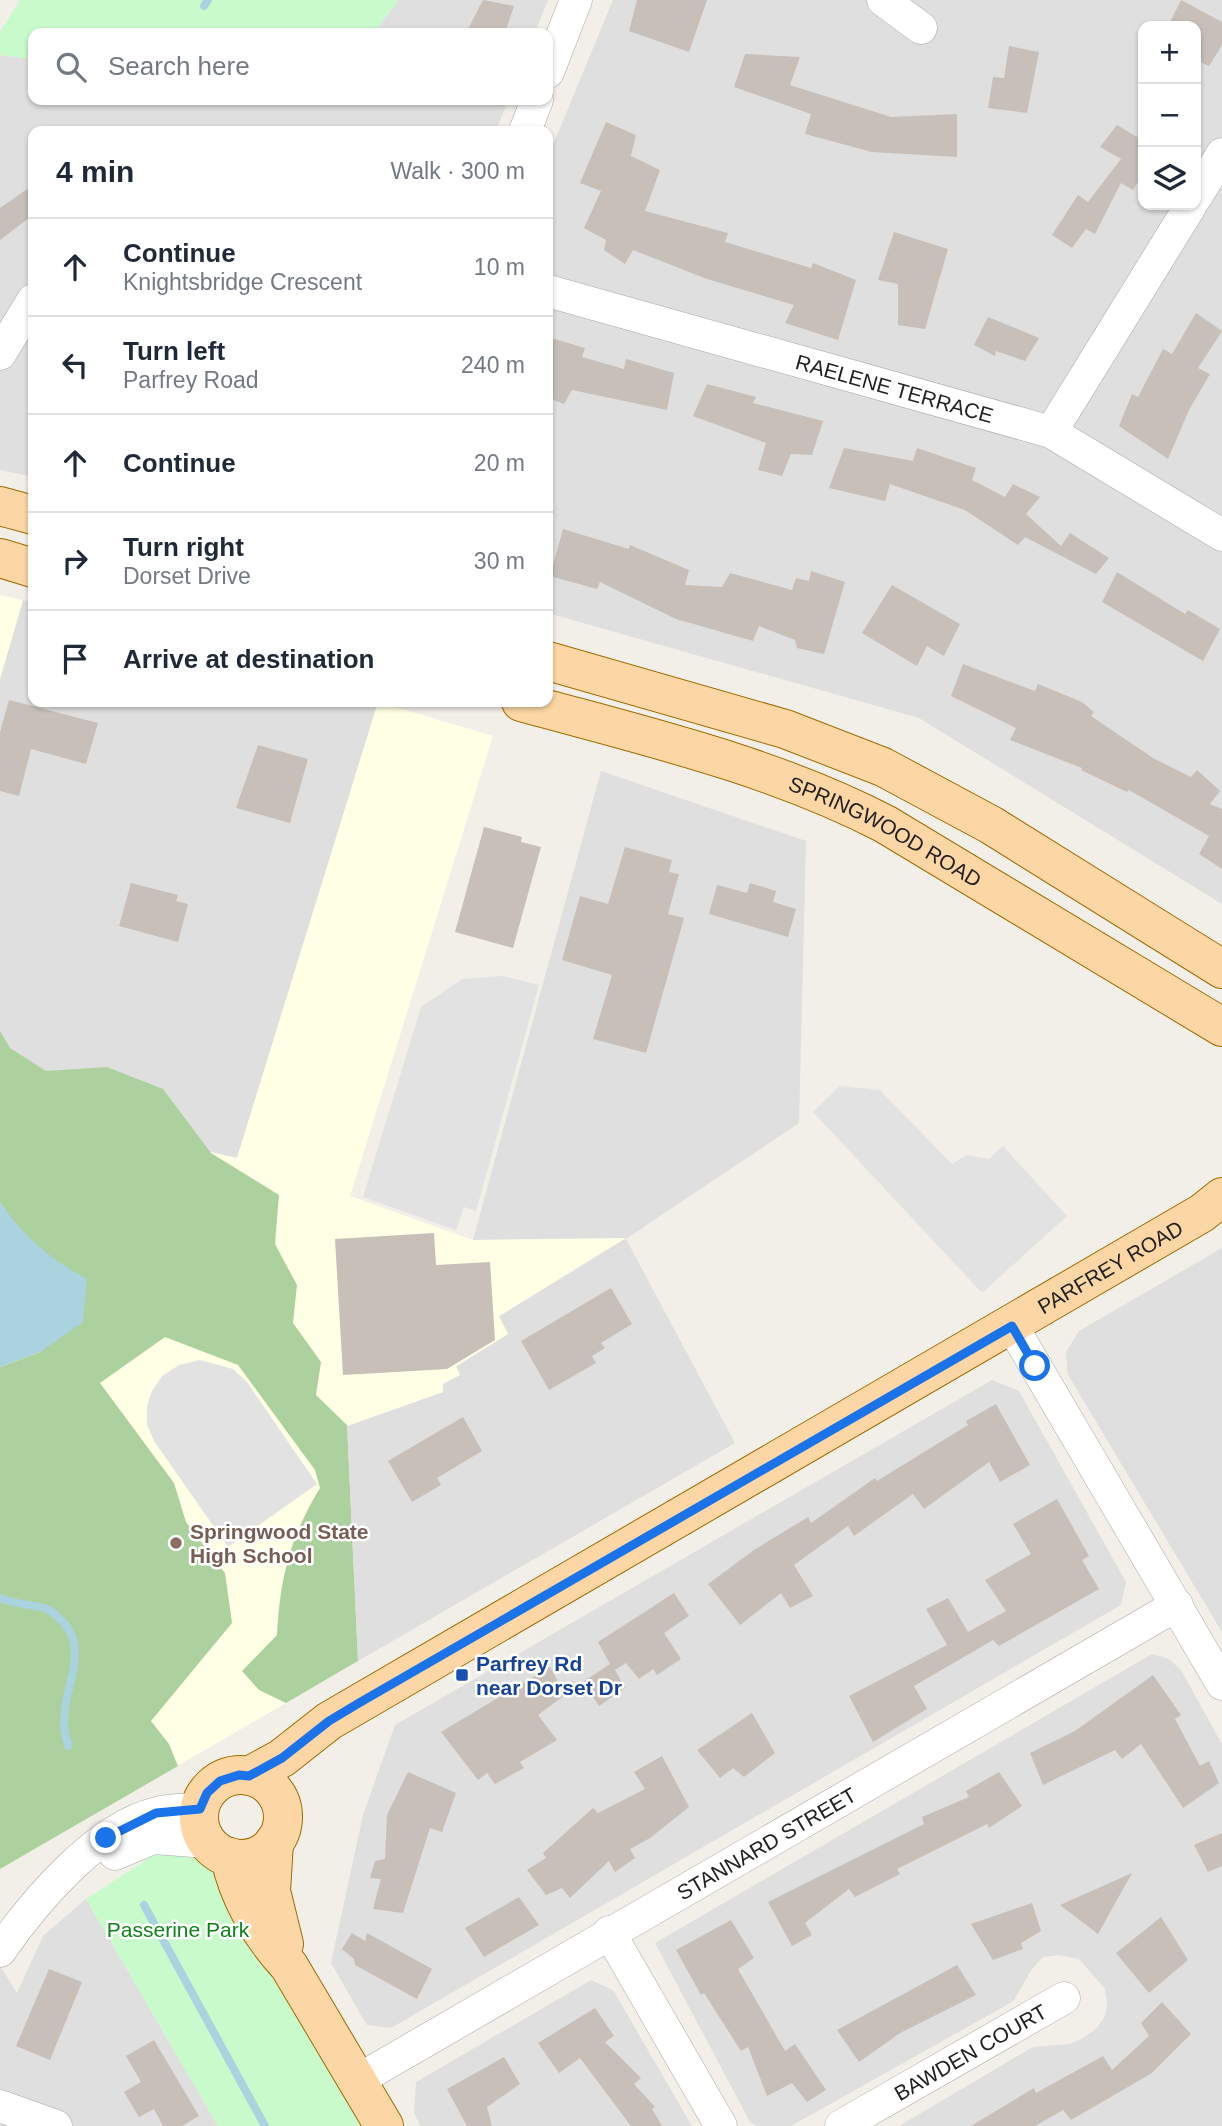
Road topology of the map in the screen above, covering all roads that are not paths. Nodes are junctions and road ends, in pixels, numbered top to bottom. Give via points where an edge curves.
1 (576, 0) edge
2 (883, 0) edge
3 (921, 28) dead end
4 (553, 59) edge
5 (535, 105) edge
6 (526, 126) edge
7 (1222, 154) edge
8 (1201, 189) edge
9 (1188, 210) edge
10 (553, 292) edge
11 (28, 308) edge
12 (0, 354) edge
13 (1051, 432) junction
14 (0, 506) edge
15 (28, 514) edge
16 (1222, 536) edge
17 (0, 558) edge
18 (28, 566) edge
19 (553, 661) edge
20 (538, 707) edge
21 (1222, 969) edge
22 (1222, 1027) edge
23 (1215, 1206) edge
24 (1012, 1326) junction
25 (1177, 1605) junction
26 (1222, 1684) edge
27 (329, 1721) junction
28 (249, 1776) junction
29 (281, 1804) junction
30 (213, 1836) junction
31 (274, 1842) junction
32 (609, 1932) junction
33 (0, 1951) edge
34 (289, 1966) junction
35 (1064, 1998) dead end
36 (358, 2080) junction
37 (0, 2106) edge
38 (56, 2126) edge
39 (384, 2126) edge
40 (721, 2126) edge
41 (841, 2126) edge

1 - 4 street
2 - 3 street
5 - 6 street
7 - 8 street
9 - 13 street
10 - 13 street, RAELENE TERRACE
11 - 12 street
13 - 16 street, RAELENE TERRACE
14 - 15 main road
17 - 18 main road
19 - 21 main road via 785,729 883,767 991,825
20 - 22 main road, SPRINGWOOD ROAD via 758,770 838,800
23 - 24 main road, PARFREY ROAD
24 - 25 street
24 - 27 main road, PARFREY ROAD
25 - 26 street
25 - 32 street, STANNARD STREET
27 - 28 main road, PARFREY ROAD via 282,1758
27 - 29 main road, PARFREY ROAD via 298,1765
28 - 29 main road via 269,1785
28 - 30 main road via 220,1781 207,1793
29 - 31 main road via 282,1824
30 - 31 main road via 249,1858
30 - 33 street via 153,1838 68,1873 26,1914
30 - 34 main road via 270,1945
31 - 34 main road via 271,1891
32 - 36 street, STANNARD STREET
32 - 40 street
34 - 36 main road
35 - 41 street, BAWDEN COURT
36 - 39 main road
37 - 38 street

